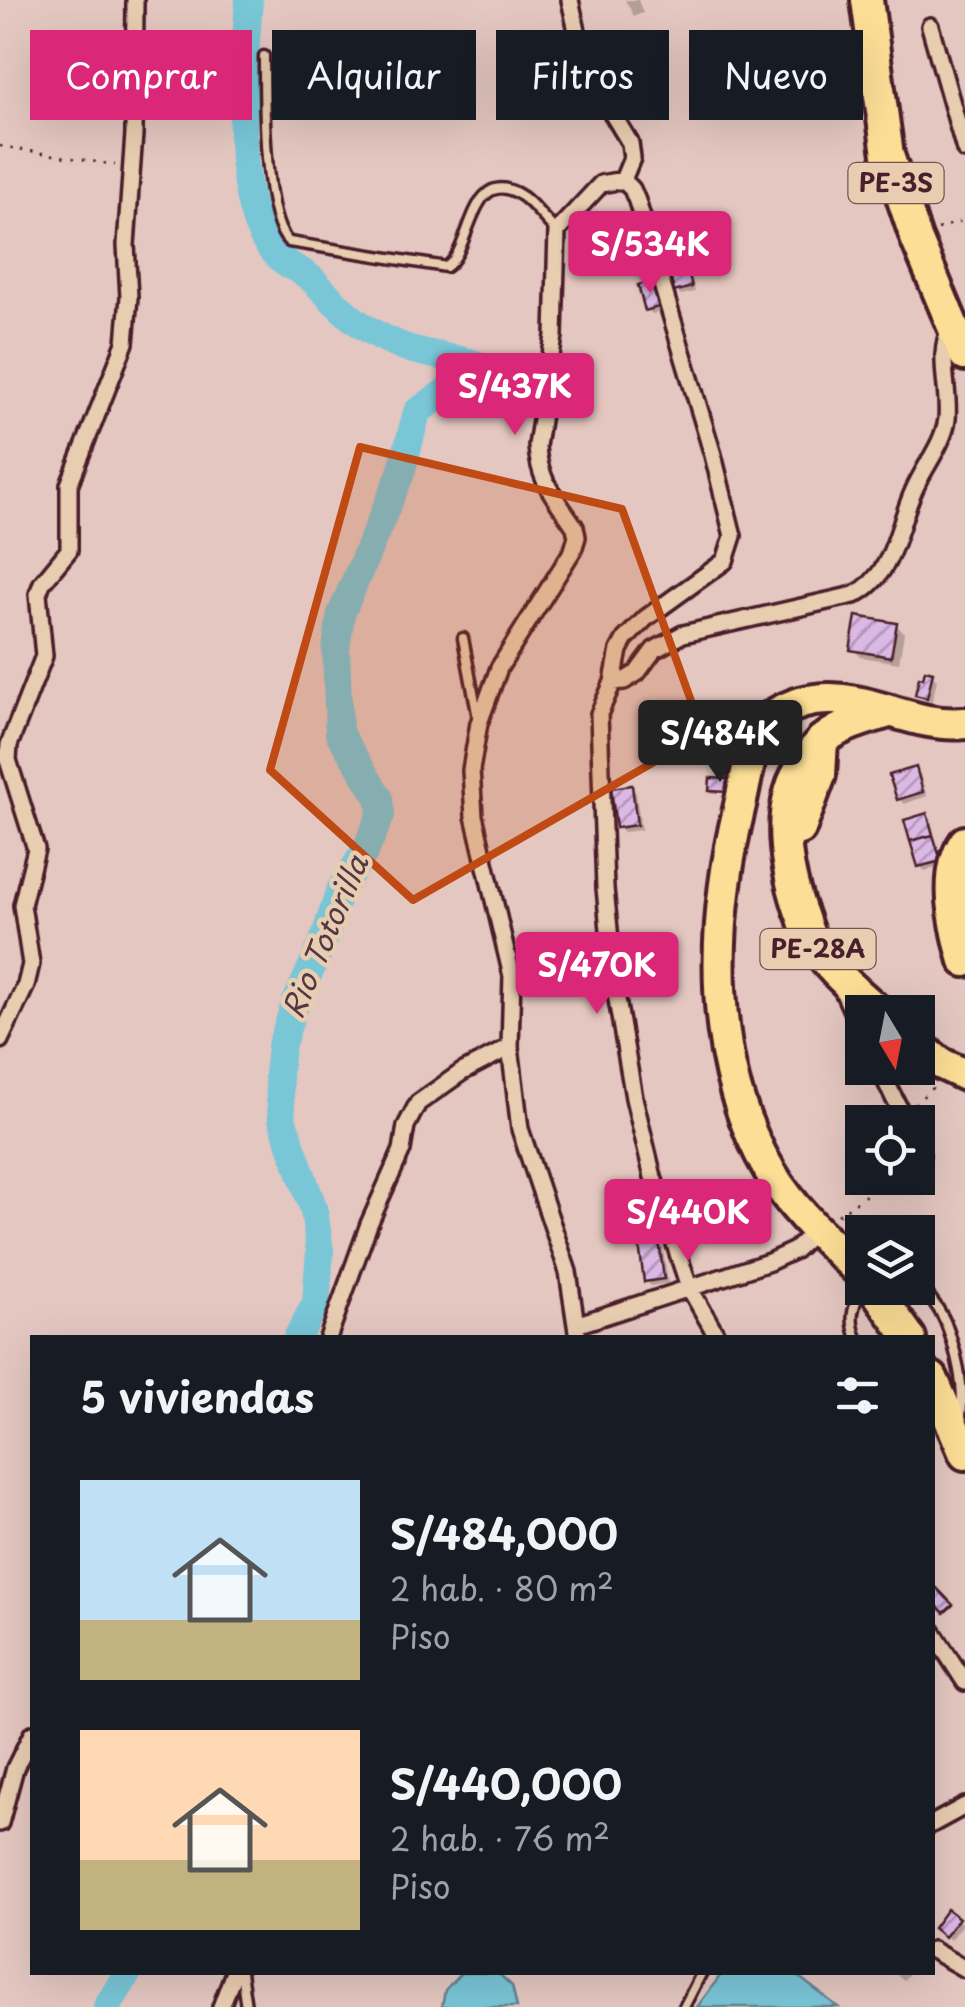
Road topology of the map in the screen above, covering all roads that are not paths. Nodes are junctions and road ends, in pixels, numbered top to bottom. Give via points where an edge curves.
1 (135, 0) edge
2 (570, 0) edge
3 (867, 0) edge
4 (930, 26) dead end
5 (264, 56) dead end
6 (965, 150) edge
7 (623, 180) junction
8 (557, 231) junction
9 (952, 325) junction
10 (965, 356) edge
11 (463, 638) dead end
12 (613, 682) junction
13 (894, 710) junction
14 (770, 718) junction
15 (479, 723) junction
16 (965, 723) edge
17 (822, 740) junction
18 (965, 842) edge
19 (965, 962) edge
20 (834, 972) junction
21 (860, 995) edge
22 (845, 996) edge
23 (0, 1040) edge
24 (510, 1047) junction
25 (935, 1059) edge
26 (965, 1075) edge
27 (816, 1230) junction
28 (845, 1255) edge
29 (689, 1287) junction
30 (854, 1305) edge
31 (886, 1305) edge
32 (935, 1305) edge
33 (577, 1331) edge
34 (329, 1335) edge
35 (716, 1335) edge
36 (856, 1335) edge
37 (908, 1335) edge
38 (935, 1385) edge
39 (962, 1446) edge
40 (935, 1637) edge
41 (965, 1682) edge
42 (30, 1738) edge
43 (965, 1806) edge
44 (935, 1822) edge
45 (0, 1823) edge
46 (935, 1952) edge
47 (965, 1969) edge
48 (237, 1975) edge
49 (239, 1975) edge
50 (700, 1975) edge
51 (221, 2007) edge
52 (246, 2007) edge
53 (684, 2007) edge

1 - 23 street via 125,344 70,484 69,550 38,594 44,656 9,745 36,849 22,905 31,964
2 - 7 street via 595,85 630,143
3 - 9 highway, PE-3S via 888,155
4 - 6 street
5 - 8 lane via 265,144 285,240 446,267 459,254 477,204 506,190 522,196
7 - 8 street via 601,184
7 - 12 street via 637,201 732,536 725,561 625,639
8 - 15 street via 554,336 538,462 577,537 499,668
9 - 10 highway, PE-3S
9 - 12 street via 944,344 946,424 876,578 854,594 682,634 654,650 637,673
11 - 15 lane
12 - 29 street via 599,714 614,982 653,1178
13 - 14 highway via 816,700
13 - 16 highway
13 - 17 highway
14 - 17 highway
14 - 27 highway via 754,748 736,821 718,973 726,1050 746,1120 772,1174
15 - 24 street via 470,770 474,816 512,976
17 - 20 highway, PE-28A via 797,771 784,815 789,866 810,938
18 - 19 highway via 955,857 954,907
20 - 21 highway, PE-28A
20 - 22 street
24 - 33 street via 520,1128 568,1272
24 - 34 street via 418,1102
25 - 26 highway
27 - 28 highway
27 - 29 street via 769,1262
29 - 33 street
29 - 35 street
30 - 36 lane
31 - 37 highway
32 - 39 lane via 955,1358
38 - 39 highway
40 - 41 street
42 - 45 street
43 - 44 street
46 - 47 street
48 - 51 street
49 - 52 lane
50 - 53 lane

